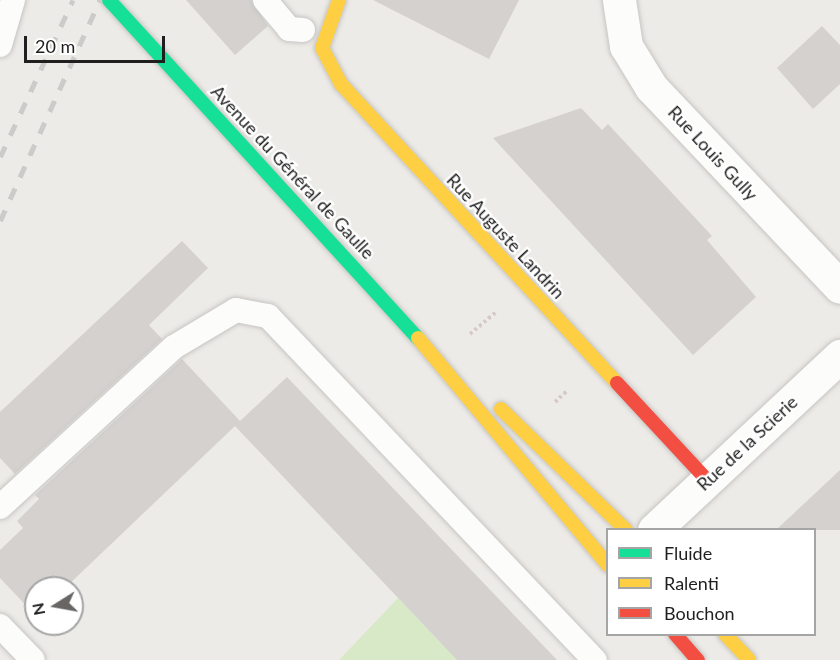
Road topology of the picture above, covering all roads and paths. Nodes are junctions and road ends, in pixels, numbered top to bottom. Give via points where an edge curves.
1 (13, 0) edge
2 (109, 0) edge
3 (265, 0) edge
4 (339, 0) edge
5 (619, 0) edge
6 (303, 30) dead end
7 (0, 45) edge
8 (840, 287) edge
9 (377, 289) junction
10 (840, 356) edge
11 (707, 480) junction
12 (0, 507) edge
13 (624, 528) edge
14 (656, 528) edge
15 (606, 563) edge
16 (0, 626) edge
17 (677, 636) edge
18 (727, 636) edge
19 (33, 660) edge
20 (595, 660) edge
21 (698, 660) edge
22 (748, 660) edge

1 - 7 lane
2 - 9 main road, Avenue du Général de Gaulle
3 - 6 lane via 288,29
4 - 11 main road, Rue Auguste Landrin via 322,48 341,84
5 - 8 street, Rue Louis Gully via 626,46 651,87
9 - 13 main road, Avenue du Général de Gaulle
9 - 15 main road, Avenue du Général de Gaulle
10 - 11 street, Rue de la Scierie
11 - 14 street, Rue de la Scierie
12 - 20 lane via 174,346 236,310 268,316
16 - 19 lane
17 - 21 main road
18 - 22 main road

